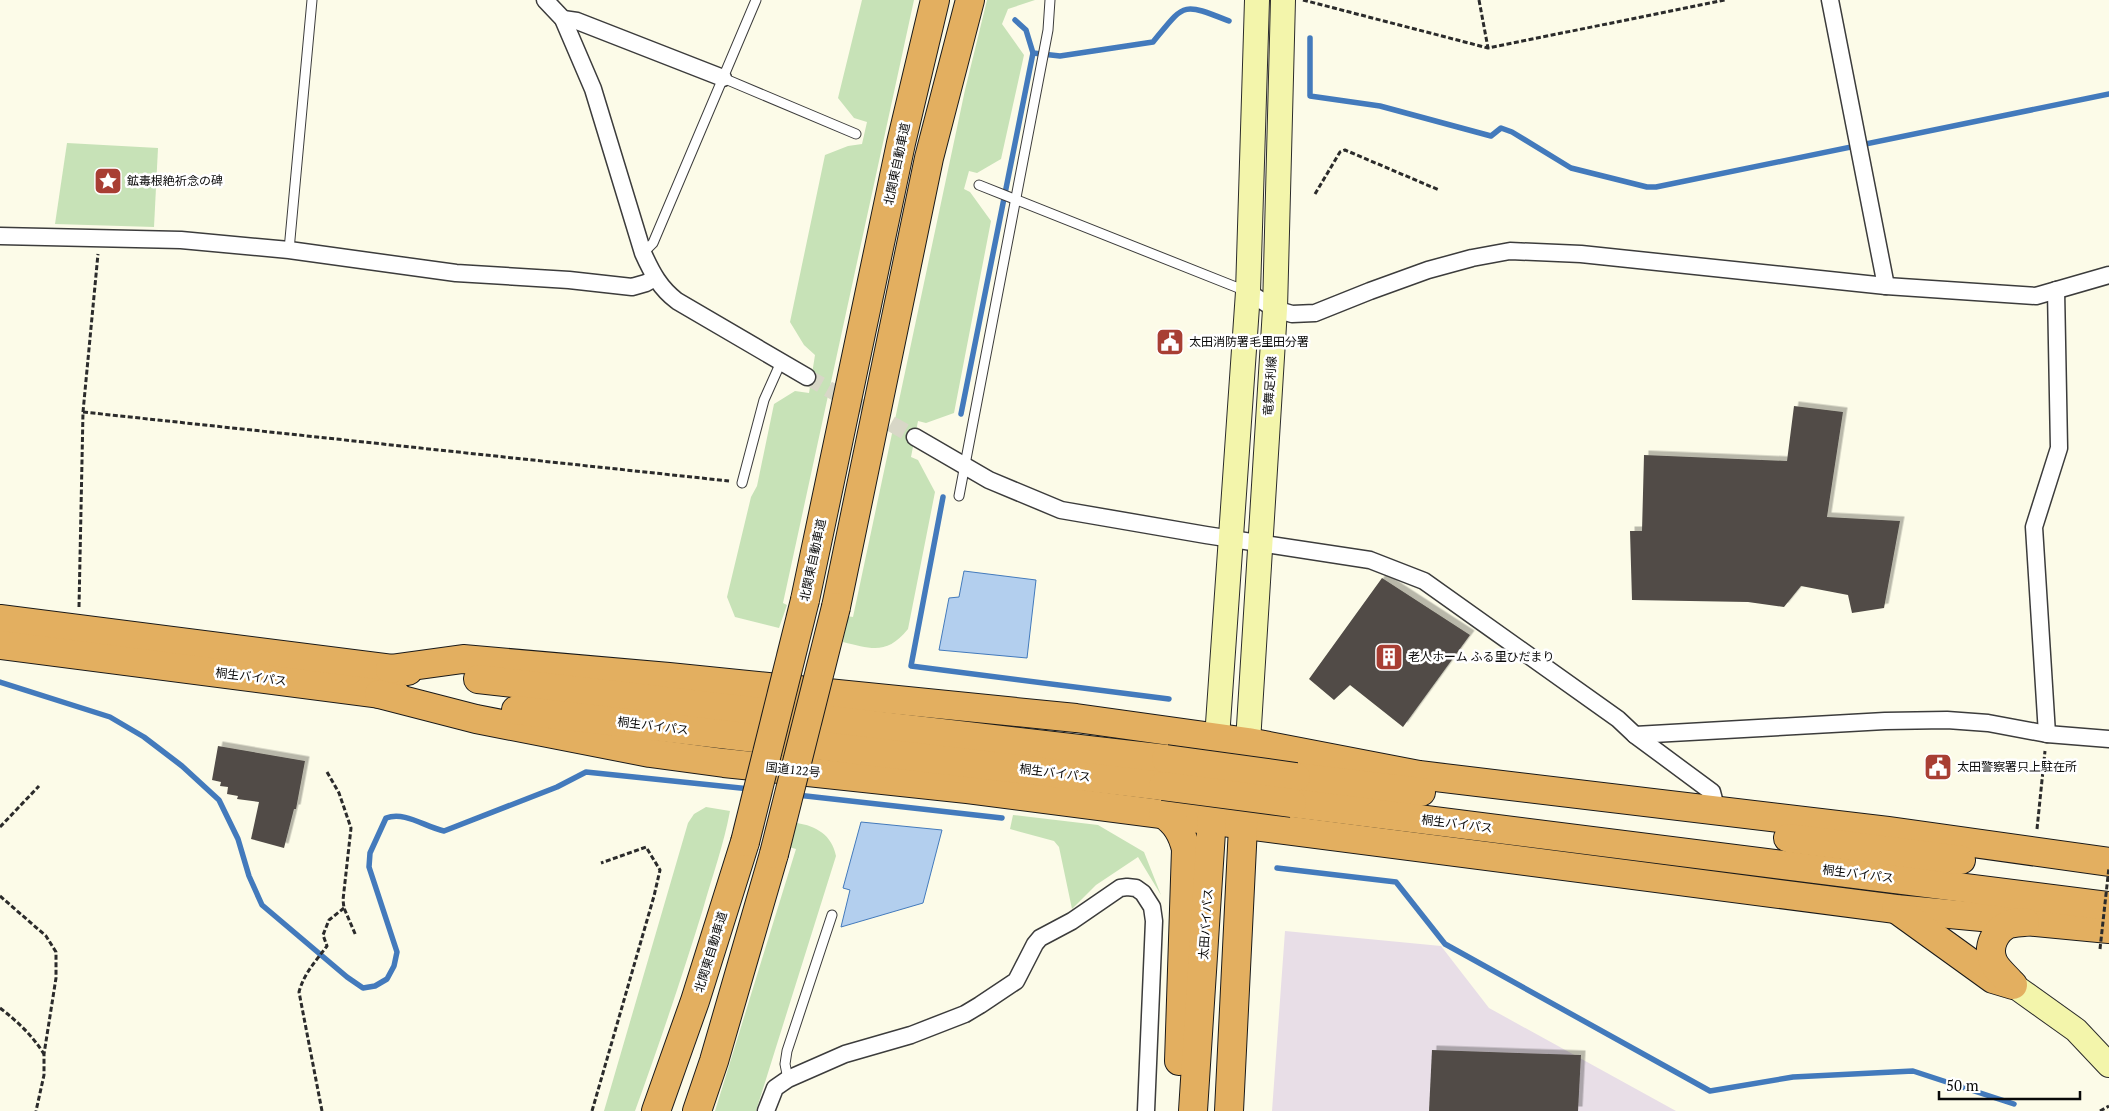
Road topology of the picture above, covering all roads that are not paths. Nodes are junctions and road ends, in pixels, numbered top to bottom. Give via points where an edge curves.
1 (312, 0) edge
2 (545, 0) edge
3 (756, 0) edge
4 (935, 0) edge
5 (970, 0) edge
6 (1050, 0) edge
7 (1257, 0) edge
8 (1283, 0) edge
9 (1830, 0) edge
10 (563, 19) junction
11 (723, 78) junction
12 (856, 134) dead end
13 (979, 185) dead end
14 (1015, 199) junction
15 (0, 236) edge
16 (289, 250) junction
17 (643, 253) junction
18 (2109, 275) edge
19 (655, 278) junction
20 (1886, 286) junction
21 (2056, 290) junction
22 (1248, 292) junction
23 (1275, 309) junction
24 (781, 362) junction
25 (807, 377) tunnel mouth
26 (915, 437) tunnel mouth
27 (964, 466) junction
28 (742, 483) road end
29 (959, 496) dead end
30 (1231, 539) junction
31 (1260, 543) junction
32 (0, 620) edge
33 (0, 645) edge
34 (390, 668) junction
35 (379, 694) junction
36 (2047, 734) junction
37 (1635, 735) junction
38 (1218, 738) junction
39 (2109, 739) edge
40 (1248, 742) junction
41 (1717, 811) junction
42 (1162, 814) junction
43 (1212, 820) junction
44 (1242, 824) junction
45 (2109, 862) edge
46 (2109, 879) edge
47 (2109, 906) edge
48 (1896, 909) junction
49 (832, 915) dead end
50 (2026, 921) junction
51 (2104, 939) edge
52 (2013, 985) junction
53 (2109, 1065) edge
54 (788, 1079) junction
55 (656, 1111) edge
56 (697, 1111) edge
57 (766, 1111) edge
58 (1146, 1111) edge
59 (1177, 1111) edge
60 (1193, 1111) edge
61 (1229, 1111) edge

1 - 16 lane
2 - 10 street
3 - 11 lane
4 - 55 highway, 北関東自動車道, bridge via 901,143 805,600 745,842 696,1001
5 - 56 highway, bridge via 929,158 836,607 774,854
6 - 14 lane via 1048,30
7 - 22 main road
8 - 23 main road, 竜舞足利線
9 - 20 street
10 - 11 street via 577,20
10 - 17 street via 593,89
11 - 12 lane
11 - 17 lane via 653,243
13 - 14 lane
14 - 22 lane
14 - 27 lane
15 - 16 street via 181,240
16 - 19 street via 456,273 632,287
17 - 19 street
18 - 21 street
19 - 24 street via 677,301
20 - 21 street via 2036,296
20 - 23 street via 1582,254 1510,252 1428,270 1314,313 1292,314
21 - 36 street via 2059,448 2034,527
22 - 23 street
22 - 30 main road
23 - 31 main road, 竜舞足利線
24 - 25 street
24 - 28 lane via 764,400
26 - 27 street
27 - 29 lane
27 - 30 street via 1061,510
30 - 31 street
30 - 38 main road
31 - 37 street via 1370,560 1424,580 1618,719
31 - 40 main road, 竜舞足利線
32 - 34 highway, 桐生バイパス
33 - 35 highway, 桐生バイパス
34 - 38 highway via 463,659 1056,716
34 - 46 highway, 桐生バイパス, bridge via 1166,759
35 - 42 highway, 国道122号 via 476,719 650,753
35 - 47 highway, 桐生バイパス, bridge via 1163,786
36 - 37 street via 1988,723 1947,720
36 - 39 street
37 - 41 street via 1712,792
38 - 40 highway
38 - 43 highway, 太田バイパス
40 - 41 highway via 1419,775
40 - 44 highway
41 - 45 highway
42 - 43 highway, 国道122号
42 - 59 highway via 1180,830 1186,849
43 - 44 highway, 国道122号
43 - 60 highway, 太田バイパス
44 - 48 highway, 国道122号
44 - 61 highway
48 - 50 highway, 国道122号
48 - 52 highway via 1993,979
49 - 54 lane via 787,1051
50 - 51 highway, 国道122号
50 - 52 highway via 2009,924 1999,931 1993,938 1990,951 1993,963
52 - 53 main road via 2076,1030
54 - 57 street via 775,1088
54 - 58 street via 845,1054 911,1035 980,1006 1016,981 1040,938 1072,921 1109,894 1127,887 1136,888 1148,900 1154,921

